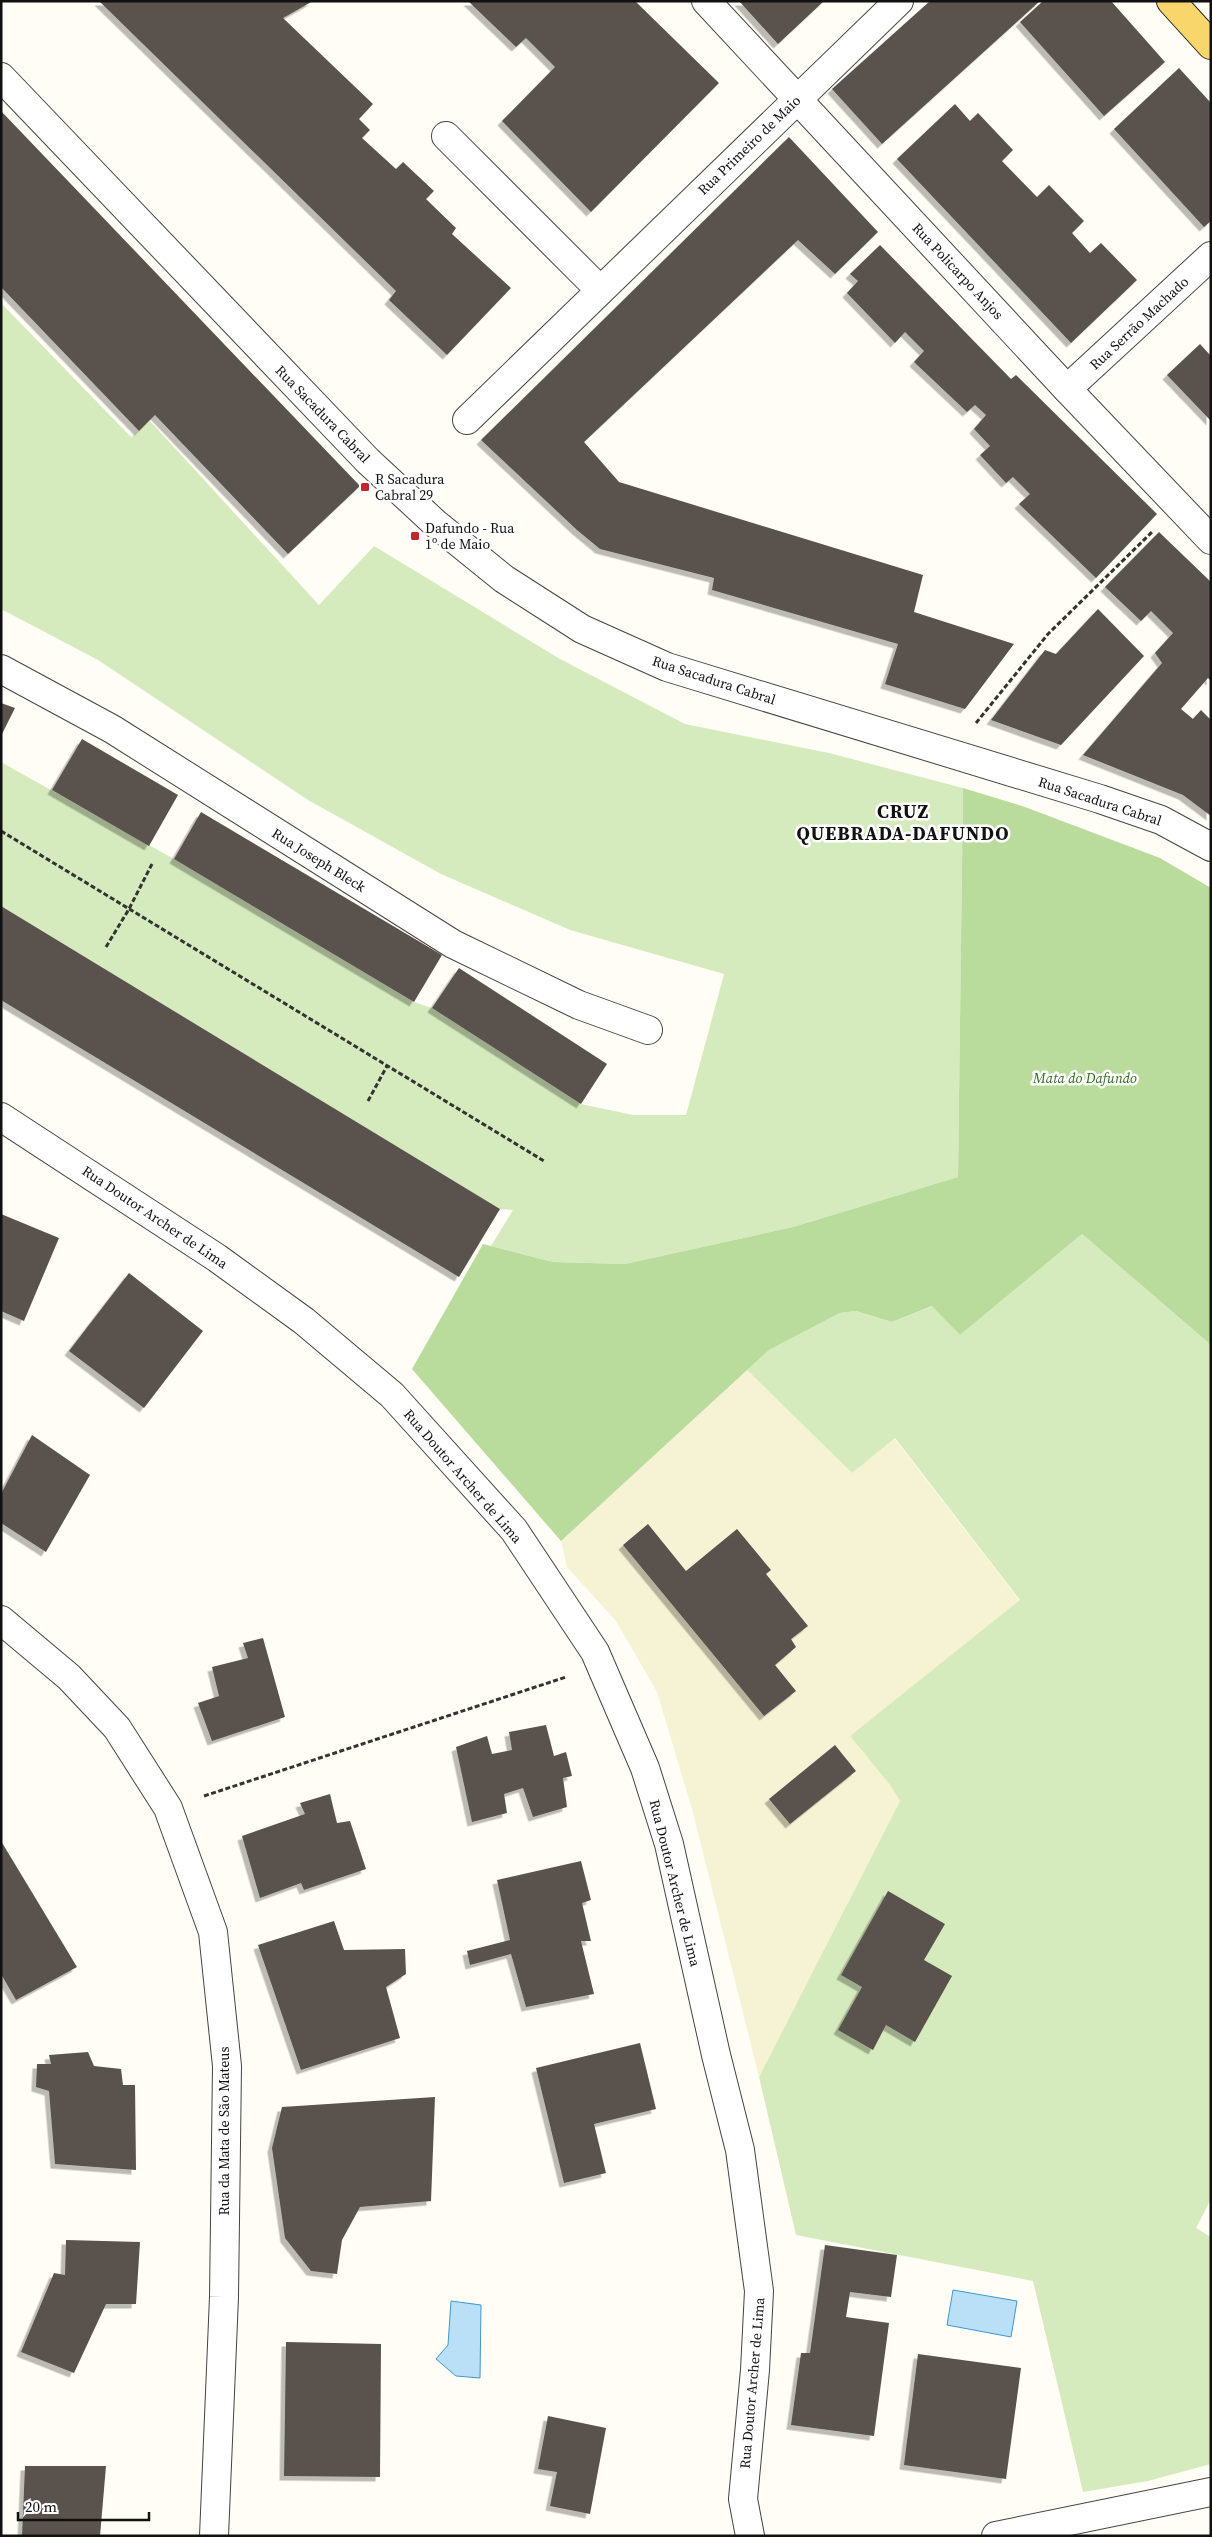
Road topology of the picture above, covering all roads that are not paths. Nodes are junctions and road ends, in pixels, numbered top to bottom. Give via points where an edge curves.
1 (706, 1) edge
2 (899, 1) edge
3 (1171, 1) edge
4 (1211, 45) edge
5 (1, 77) edge
6 (797, 98) junction
7 (446, 136) dead end
8 (1211, 256) edge
9 (599, 289) junction
10 (1067, 389) junction
11 (467, 420) dead end
12 (1211, 540) edge
13 (1, 669) edge
14 (1211, 847) edge
15 (648, 1030) dead end
16 (1, 1117) edge
17 (1, 1620) edge
18 (1211, 2492) edge
19 (214, 2536) edge
20 (750, 2536) edge
21 (996, 2536) edge

1 - 6 street, Rua Policarpo Anjos
2 - 6 street, Rua Primeiro de Maio
3 - 4 main road
5 - 14 street, Rua Sacadura Cabral via 380,473 504,579 582,629 667,667 1161,820
6 - 9 street, Rua Primeiro de Maio
6 - 10 street, Rua Policarpo Anjos
7 - 9 street
8 - 10 street, Rua Serrão Machado
9 - 11 street, Rua Primeiro de Maio
10 - 12 street, Rua Policarpo Anjos
13 - 15 street, Rua Joseph Bleck via 112,729 453,944 579,1004
16 - 20 street, Rua Doutor Archer de Lima via 217,1258 304,1322 392,1395 514,1530 594,1652 645,1768 669,1844 740,2150 760,2292 743,2499
17 - 19 street, Rua da Mata de São Mateus via 69,1676 117,1728 168,1808 213,1932 227,2066 224,2297
18 - 21 street

